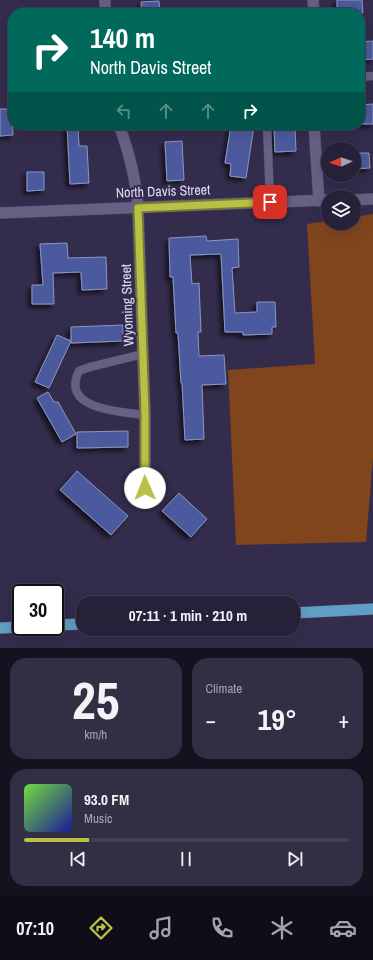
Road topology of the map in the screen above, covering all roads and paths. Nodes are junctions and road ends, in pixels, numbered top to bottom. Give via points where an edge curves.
1 (121, 130) edge
2 (267, 130) edge
3 (315, 130) edge
4 (323, 190) edge
5 (373, 199) edge
6 (321, 200) edge
7 (361, 200) edge
8 (270, 202) junction
9 (138, 208) junction
10 (0, 213) edge
11 (143, 354) junction
12 (145, 414) junction
13 (145, 488) dead end
14 (373, 609) edge
15 (300, 613) edge
16 (76, 624) edge
17 (64, 625) edge
18 (12, 627) edge
19 (0, 628) edge

1 - 9 street, Wyoming Street via 134,174
2 - 8 lane
3 - 4 street
5 - 7 street
6 - 8 street, North Davis Street
8 - 9 street, North Davis Street
9 - 10 street, North Davis Street
9 - 11 street, Wyoming Street
11 - 12 street, Wyoming Street
11 - 12 lane via 79,371 76,383 77,393 97,408
12 - 13 street, Wyoming Street
14 - 15 highway
16 - 17 highway
18 - 19 highway

